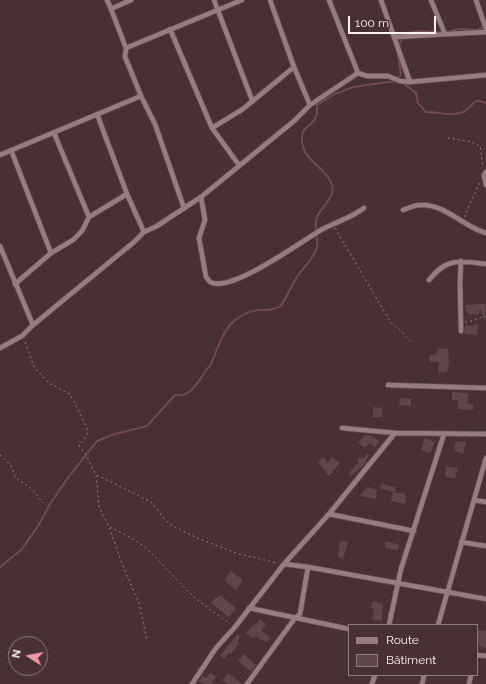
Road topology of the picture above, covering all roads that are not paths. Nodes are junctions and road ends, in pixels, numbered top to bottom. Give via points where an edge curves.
1 (107, 0) edge
2 (131, 0) edge
3 (214, 0) edge
4 (242, 0) edge
5 (270, 0) edge
6 (329, 0) edge
7 (381, 0) edge
8 (431, 0) edge
9 (476, 0) edge
10 (111, 9) junction
11 (219, 10) junction
12 (170, 29) junction
13 (486, 30) edge
14 (445, 34) junction
15 (394, 37) junction
16 (126, 48) junction
17 (294, 67) junction
18 (358, 73) junction
19 (486, 75) edge
20 (410, 82) junction
21 (141, 96) junction
22 (252, 100) junction
23 (310, 105) junction
24 (97, 114) junction
25 (212, 128) junction
26 (54, 133) junction
27 (11, 150) junction
28 (0, 154) edge
29 (239, 165) junction
30 (485, 173) edge
31 (486, 185) edge
32 (127, 194) junction
33 (200, 197) junction
34 (184, 208) junction
35 (364, 208) dead end
36 (403, 210) dead end
37 (89, 217) junction
38 (144, 232) junction
39 (486, 233) edge
40 (0, 246) edge
41 (51, 252) junction
42 (461, 261) junction
43 (486, 264) edge
44 (429, 280) dead end
45 (15, 284) junction
46 (33, 325) junction
47 (461, 331) dead end
48 (0, 348) edge
49 (388, 385) dead end
50 (486, 388) edge
51 (342, 428) dead end
52 (394, 433) junction
53 (444, 434) junction
54 (486, 434) edge
55 (486, 458) edge
56 (474, 500) junction
57 (486, 502) edge
58 (328, 514) junction
59 (414, 531) junction
60 (462, 542) junction
61 (486, 546) edge
62 (284, 564) junction
63 (308, 567) junction
64 (398, 583) junction
65 (447, 592) junction
66 (486, 599) edge
67 (249, 608) junction
68 (295, 618) junction
69 (389, 624) edge
70 (438, 624) edge
71 (348, 629) edge
72 (192, 684) edge
73 (247, 684) edge

1 - 10 street
2 - 10 street
3 - 11 street
4 - 11 street
5 - 17 street
6 - 18 street
7 - 15 street
8 - 14 street
9 - 13 street
10 - 16 street
11 - 12 street
11 - 22 street
12 - 16 street
12 - 25 street
13 - 14 street
14 - 15 street
15 - 20 street
16 - 21 street via 125,57
17 - 22 street
17 - 23 street
18 - 20 street via 388,76
18 - 23 street
19 - 20 street
21 - 24 street
21 - 34 street via 155,124
22 - 25 street
23 - 29 street
24 - 26 street
24 - 32 street
25 - 29 street
26 - 27 street
26 - 37 street
27 - 28 street
27 - 41 street
29 - 33 street
30 - 31 street
32 - 37 street
32 - 38 street
33 - 34 street
33 - 35 street via 204,220 199,238 206,277 210,282 216,283 242,278
34 - 38 street
36 - 39 street via 418,205 437,208
37 - 41 street via 74,240
38 - 46 street
40 - 45 street
41 - 45 street
42 - 43 street
42 - 44 street via 446,264
42 - 47 street
45 - 46 street
46 - 48 street via 22,336
49 - 50 street
51 - 52 street
52 - 53 street
52 - 58 street
53 - 54 street
53 - 59 street
55 - 56 street
56 - 57 street
56 - 60 street
58 - 59 street
58 - 62 street
59 - 64 street
60 - 61 street
60 - 65 street
62 - 63 street
62 - 67 street
63 - 64 street
63 - 68 street via 300,614
64 - 65 street
64 - 69 street
65 - 66 street
65 - 70 street
67 - 68 street
67 - 72 street via 216,648
68 - 71 street
68 - 73 street

